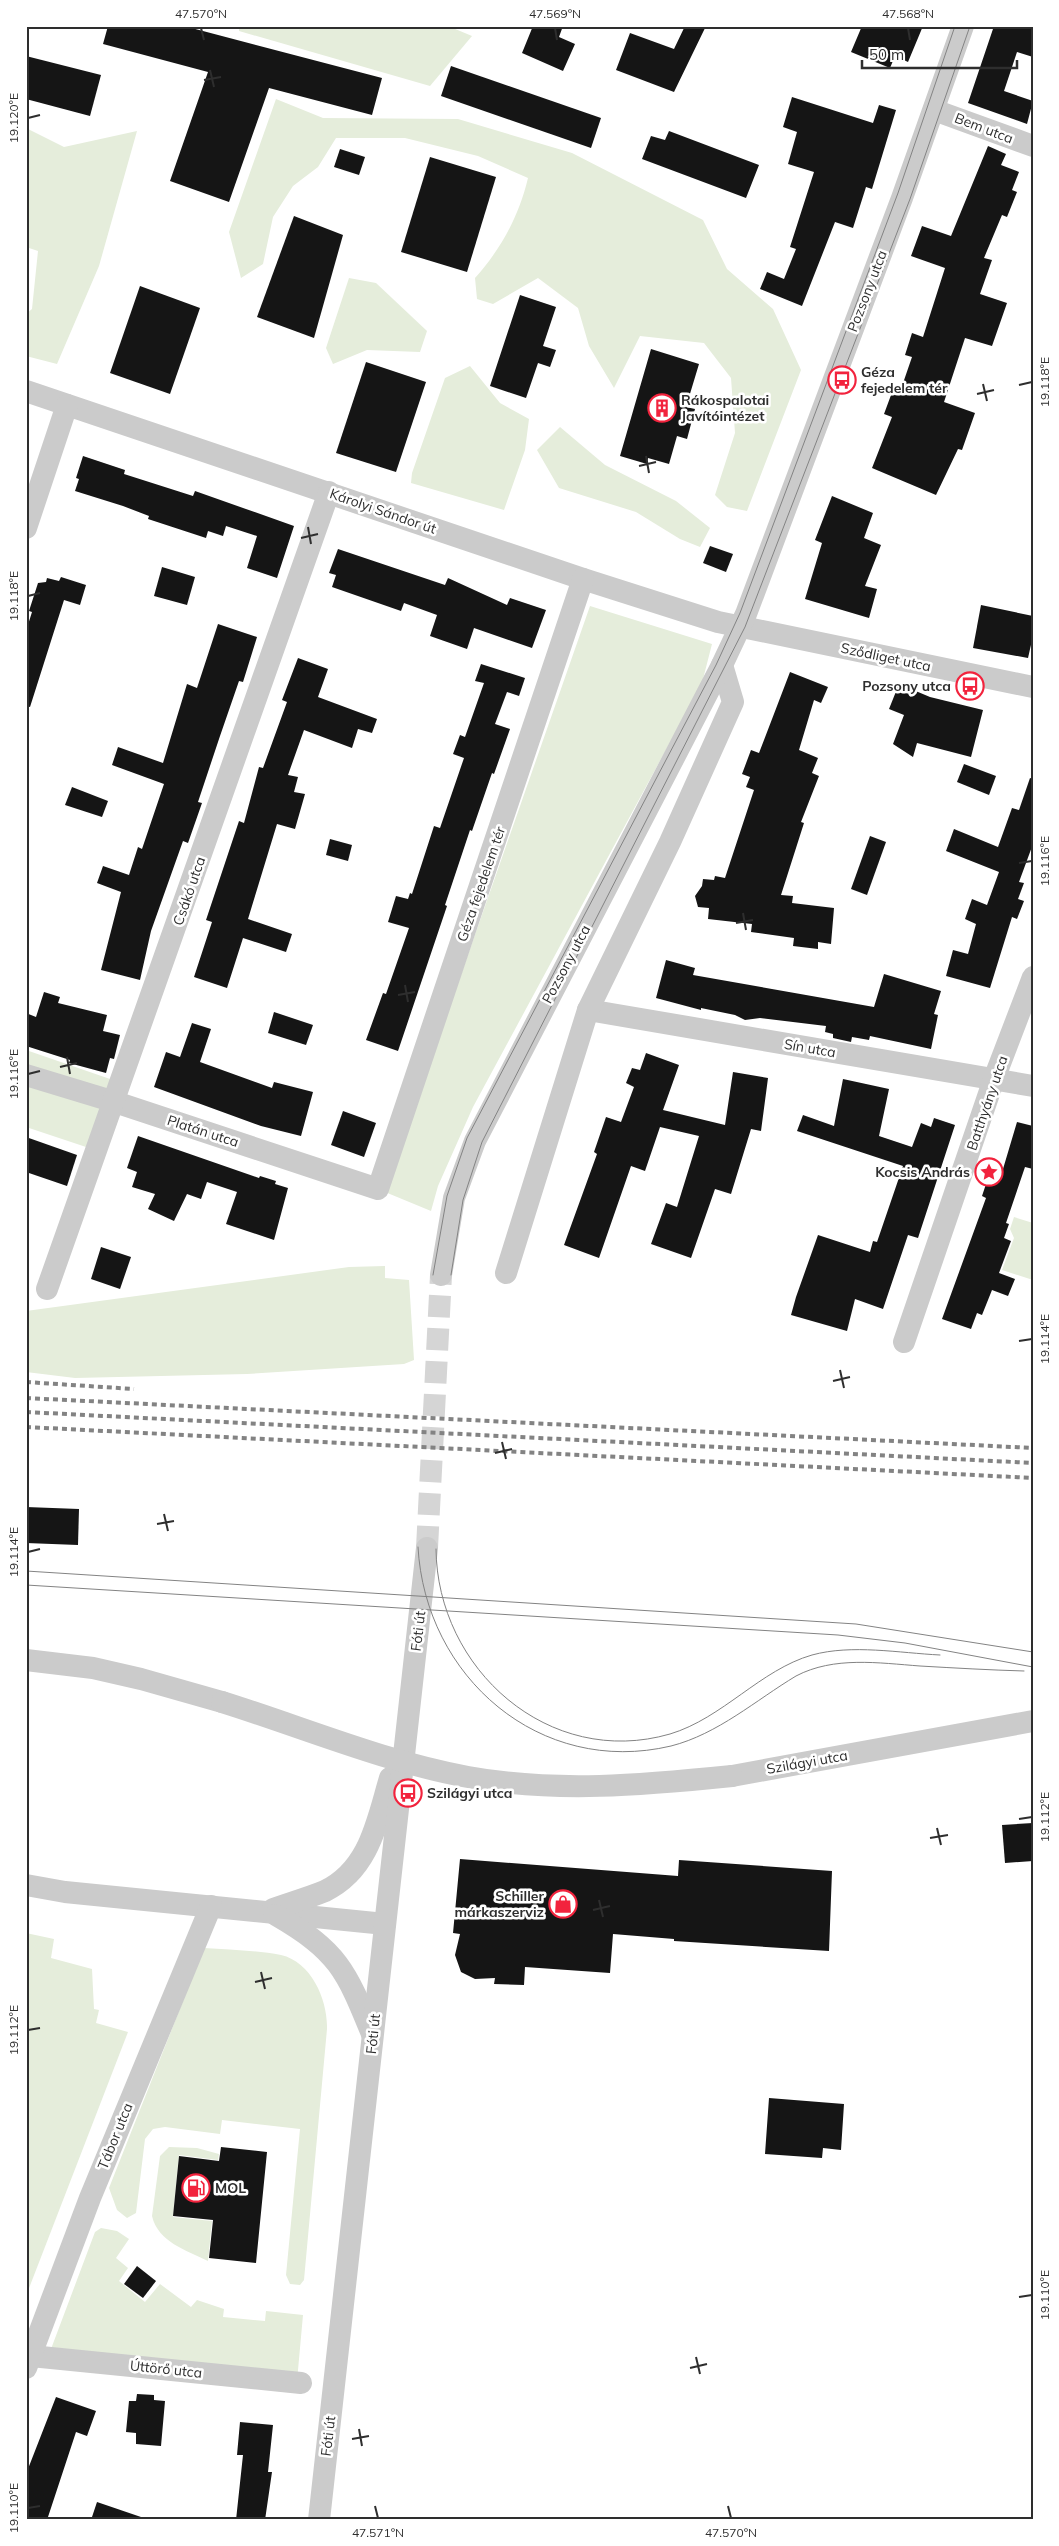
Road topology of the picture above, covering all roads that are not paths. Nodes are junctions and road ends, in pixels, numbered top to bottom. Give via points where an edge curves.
1 (963, 26) edge
2 (934, 110) junction
3 (1033, 146) edge
4 (26, 391) edge
5 (67, 405) junction
6 (329, 492) junction
7 (26, 528) edge
8 (583, 579) junction
9 (740, 626) junction
10 (722, 665) junction
11 (1033, 687) edge
12 (1033, 978) edge
13 (588, 1010) junction
14 (26, 1075) edge
15 (994, 1079) junction
16 (1033, 1086) edge
17 (115, 1102) junction
18 (378, 1189) joint
19 (506, 1273) dead end
20 (441, 1275) tunnel mouth
21 (46, 1289) dead end
22 (904, 1342) dead end
23 (427, 1548) tunnel mouth
24 (29, 1661) edge
25 (1033, 1722) edge
26 (405, 1729) junction
27 (26, 1873) edge
28 (26, 1886) edge
29 (50, 1890) junction
30 (211, 1906) junction
31 (269, 1911) junction
32 (385, 1924) junction
33 (372, 2036) junction
34 (28, 2362) edge
35 (301, 2382) dead end
36 (319, 2520) edge

1 - 2 street, Pozsony utca
2 - 3 street, Bem utca
2 - 9 street, Pozsony utca
4 - 5 street, Károlyi Sándor út
5 - 6 street, Károlyi Sándor út
5 - 7 street
6 - 8 street, Károlyi Sándor út
6 - 17 street, Csákó utca
8 - 9 street, Károlyi Sándor út
8 - 18 street, Géza fejedelem tér
9 - 10 street, Pozsony utca
9 - 11 street, Sződliget utca
10 - 13 street via 732,702 670,842
10 - 20 street, Pozsony utca via 475,1141 454,1198
12 - 15 street, Batthyány utca
13 - 15 street, Sín utca
13 - 19 street
14 - 17 street, Platán utca
15 - 16 street, Sín utca
15 - 22 street, Batthyány utca
17 - 18 street, Platán utca
17 - 21 street, Csákó utca
23 - 26 street, Fóti út
24 - 25 street, Szilágyi utca, bridge via 93,1668 141,1679 386,1756 467,1777 507,1783 628,1786 732,1776
26 - 31 street via 371,1842 357,1866 325,1890
26 - 32 street, Fóti út
27 - 29 street
28 - 29 street
29 - 30 street
30 - 31 street
30 - 34 street, Tábor utca via 90,2198
31 - 32 street
31 - 33 street via 322,1946 338,1963
32 - 33 street, Fóti út
33 - 36 street, Fóti út
34 - 35 street, Úttörő utca

